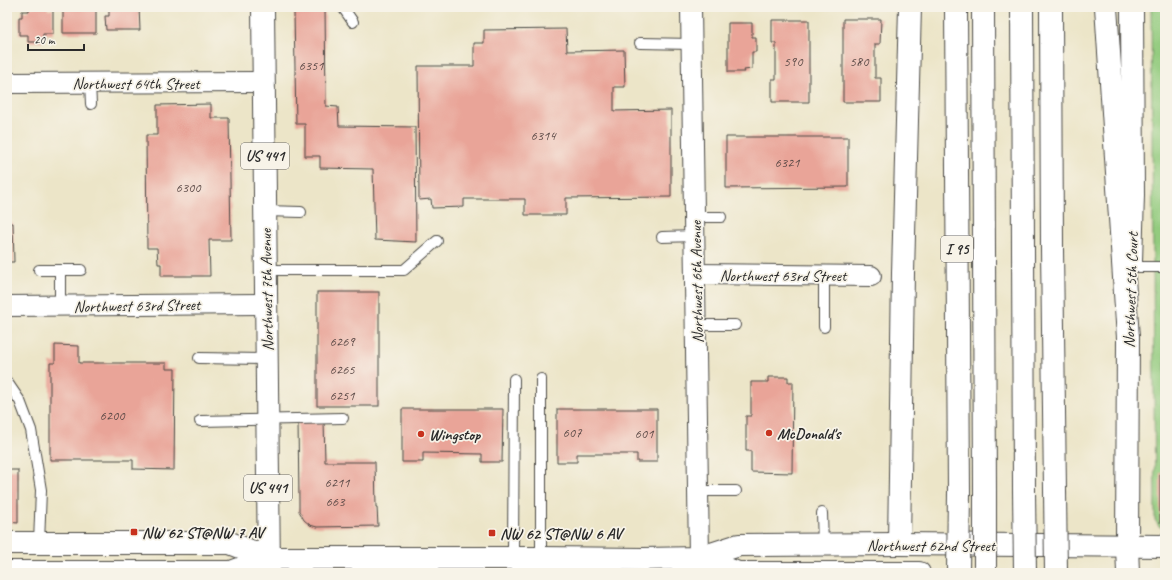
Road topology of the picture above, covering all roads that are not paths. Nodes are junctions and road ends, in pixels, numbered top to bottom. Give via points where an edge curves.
1 (263, 7) edge
2 (343, 7) edge
3 (691, 7) edge
4 (910, 7) edge
5 (956, 7) edge
6 (983, 7) edge
7 (1022, 7) edge
8 (1051, 7) edge
9 (1106, 7) edge
10 (1132, 7) edge
11 (353, 22) dead end
12 (640, 43) dead end
13 (692, 44) junction
14 (264, 82) junction
15 (7, 83) edge
16 (90, 83) junction
17 (91, 104) dead end
18 (265, 211) junction
19 (301, 212) dead end
20 (721, 217) dead end
21 (695, 227) junction
22 (662, 237) dead end
23 (436, 241) dead end
24 (1131, 267) junction
25 (1165, 267) edge
26 (39, 270) dead end
27 (60, 270) junction
28 (80, 270) dead end
29 (266, 270) junction
30 (695, 274) junction
31 (824, 275) junction
32 (871, 276) dead end
33 (266, 304) junction
34 (7, 306) edge
35 (60, 306) junction
36 (696, 325) junction
37 (735, 325) dead end
38 (824, 327) dead end
39 (1128, 338) junction
40 (200, 358) dead end
41 (267, 359) junction
42 (514, 379) dead end
43 (541, 380) dead end
44 (7, 382) edge
45 (343, 418) dead end
46 (267, 419) junction
47 (200, 421) dead end
48 (698, 491) junction
49 (736, 491) dead end
50 (822, 512) dead end
51 (7, 543) edge
52 (39, 543) junction
53 (900, 544) junction
54 (823, 545) junction
55 (1127, 546) junction
56 (1165, 546) edge
57 (513, 558) junction
58 (699, 558) junction
59 (550, 563) edge
60 (269, 565) edge
61 (7, 572) edge
62 (900, 573) edge
63 (919, 573) edge
64 (958, 573) edge
65 (985, 573) edge
66 (1025, 573) edge
67 (1056, 573) edge
68 (1128, 573) edge

1 - 14 main road, Northwest 7th Avenue / US 441
2 - 11 lane
3 - 13 street, Northwest 6th Avenue
4 - 53 main road via 903,273
5 - 64 main road, I 95, bridge
6 - 65 main road, bridge
7 - 66 main road, bridge
8 - 67 main road, bridge
9 - 39 main road
10 - 24 main road, Northwest 5th Court
12 - 13 lane
13 - 21 street, Northwest 6th Avenue
14 - 16 street, Northwest 64th Street
14 - 18 main road, Northwest 7th Avenue / US 441
15 - 16 street, Northwest 64th Street
16 - 17 lane
18 - 19 lane
18 - 29 main road, Northwest 7th Avenue / US 441
20 - 21 lane
21 - 22 lane
21 - 30 street, Northwest 6th Avenue
23 - 29 lane via 404,270
24 - 25 lane
24 - 39 main road, Northwest 5th Court
26 - 27 lane
27 - 28 lane
27 - 35 lane
29 - 33 main road, Northwest 7th Avenue / US 441
30 - 31 street, Northwest 63rd Street
30 - 36 street, Northwest 6th Avenue
31 - 32 street, Northwest 63rd Street
31 - 38 lane
33 - 35 street, Northwest 63rd Street
33 - 41 main road, Northwest 7th Avenue / US 441
34 - 35 street, Northwest 63rd Street
36 - 37 lane
36 - 48 street, Northwest 6th Avenue
39 - 55 main road, Northwest 5th Court
40 - 41 lane
41 - 46 main road, Northwest 7th Avenue / US 441
42 - 57 lane
43 - 59 lane
44 - 52 lane via 20,401 31,430 41,490
45 - 46 lane
46 - 47 lane
46 - 60 main road, Northwest 7th Avenue / US 441
48 - 49 lane
48 - 58 street, Northwest 6th Avenue
50 - 54 lane
51 - 52 main road, Northwest 62nd Street
52 - 60 main road, Northwest 62nd Street via 230,543
53 - 54 main road, Northwest 62nd Street
53 - 55 main road, Northwest 62nd Street
53 - 62 main road
54 - 58 main road, Northwest 62nd Street via 738,545
55 - 56 main road, Northwest 62nd Street
55 - 68 main road, Northwest 5th Court
57 - 59 main road, Northwest 62nd Street
57 - 60 main road, Northwest 62nd Street
58 - 59 main road, Northwest 62nd Street
58 - 62 main road, Northwest 62nd Street via 738,573
60 - 61 main road, Northwest 62nd Street via 231,572
62 - 63 main road, Northwest 62nd Street

